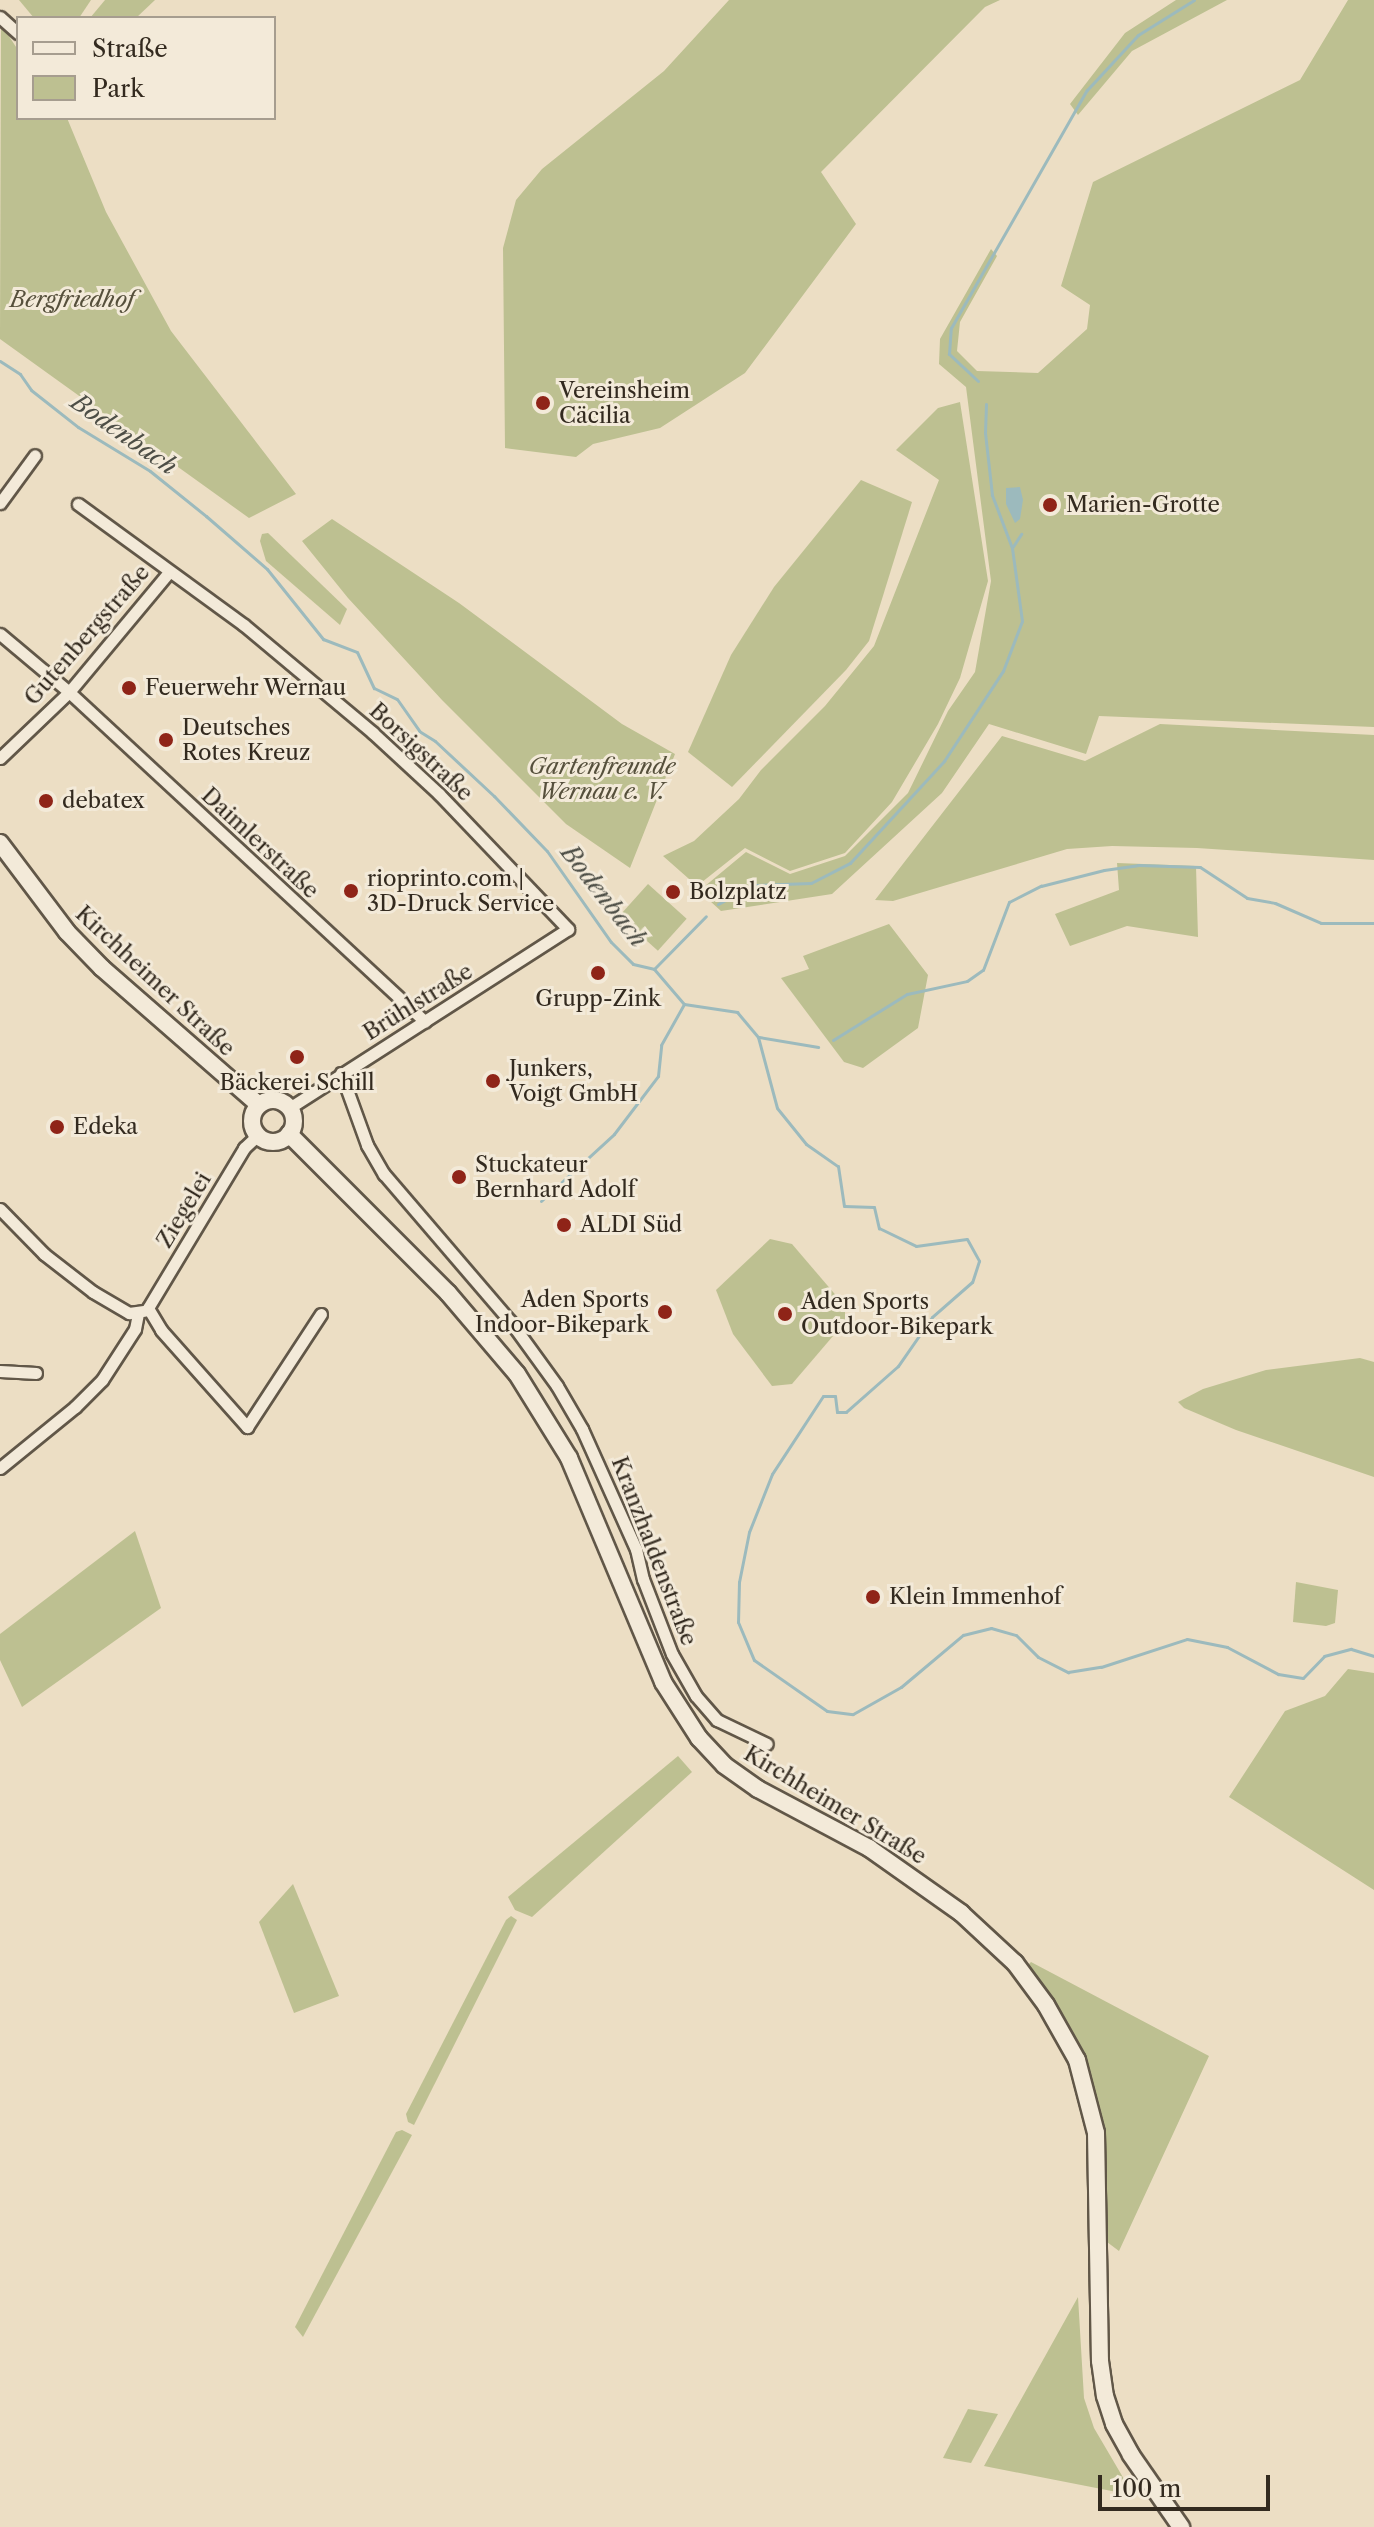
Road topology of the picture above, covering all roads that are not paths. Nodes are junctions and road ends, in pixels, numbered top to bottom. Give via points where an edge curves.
1 (0, 17) edge
2 (16, 31) edge
3 (35, 455) dead end
4 (0, 503) edge
5 (78, 504) dead end
6 (169, 572) junction
7 (0, 634) edge
8 (69, 692) junction
9 (0, 758) edge
10 (0, 843) edge
11 (568, 929) joint
12 (425, 1022) junction
13 (341, 1073) junction
14 (259, 1105) junction
15 (289, 1108) junction
16 (289, 1134) junction
17 (258, 1135) junction
18 (0, 1209) edge
19 (143, 1311) junction
20 (321, 1314) dead end
21 (0, 1371) edge
22 (36, 1373) dead end
23 (0, 1468) edge
24 (767, 1744) dead end
25 (1181, 2527) edge

1 - 2 street
3 - 4 street
5 - 6 street, Borsigstraße
6 - 8 street, Gutenbergstraße
6 - 11 street, Borsigstraße via 299,668 384,742
7 - 8 street, Daimlerstraße
8 - 9 street, Gutenbergstraße
8 - 12 street, Daimlerstraße
10 - 14 main road, Kirchheimer Straße via 67,932 102,968
11 - 12 street, Brühlstraße
12 - 13 street, Brühlstraße
13 - 15 street, Brühlstraße
13 - 24 street, Kranzhaldenstraße via 367,1145 384,1174 508,1320 582,1429 636,1549 672,1654 696,1696 717,1720
14 - 15 main road via 274,1100
14 - 17 main road via 252,1121
15 - 16 main road via 294,1124
16 - 17 main road via 275,1142
16 - 25 main road, Kirchheimer Straße via 448,1293 517,1374 569,1458 663,1682 699,1738 724,1765 758,1789 869,1848 929,1888 993,1942 1046,2005 1077,2060 1096,2133 1105,2396 1131,2455
17 - 19 street, Ziegelei via 244,1148
18 - 19 street via 67,1273 120,1310
19 - 20 street via 247,1427
19 - 23 street, Ziegelei via 102,1380
21 - 22 street

